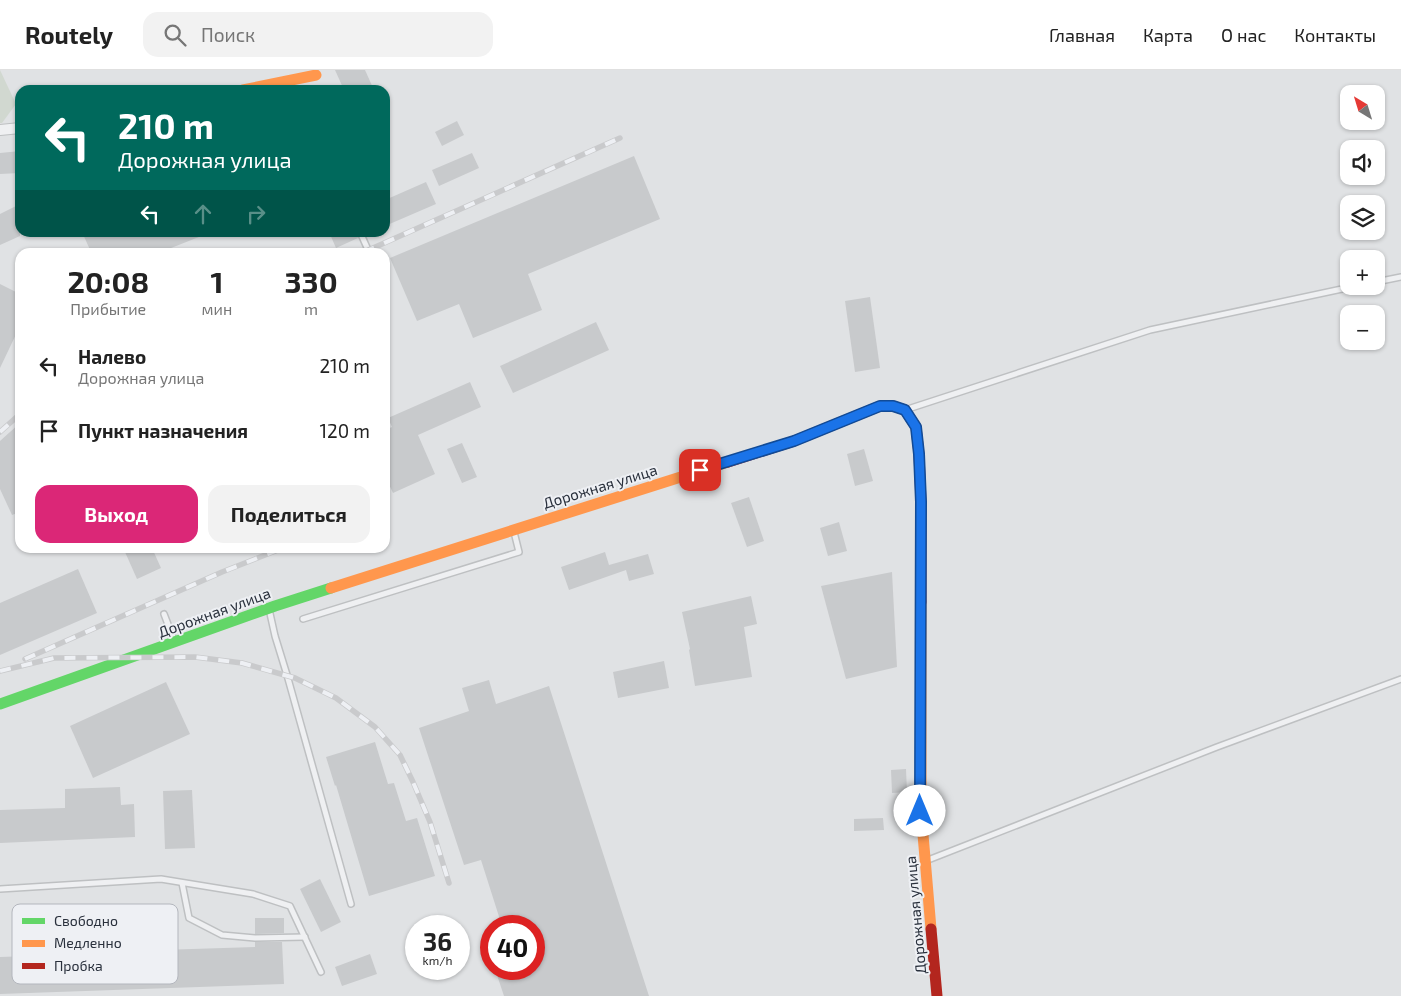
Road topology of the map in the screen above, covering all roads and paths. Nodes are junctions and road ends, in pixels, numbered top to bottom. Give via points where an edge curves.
1 (316, 75) dead end
2 (277, 85) edge
3 (15, 128) edge
4 (0, 130) edge
5 (1401, 277) edge
6 (1385, 280) edge
7 (1340, 289) edge
8 (905, 410) junction
9 (513, 529) junction
10 (269, 608) junction
11 (164, 614) dead end
12 (303, 619) dead end
13 (175, 642) junction
14 (1401, 679) edge
15 (0, 704) edge
16 (925, 861) junction
17 (182, 883) junction
18 (0, 890) edge
19 (351, 904) dead end
20 (305, 937) junction
21 (321, 972) dead end
22 (937, 996) edge

1 - 2 street
3 - 4 street
5 - 6 lane
7 - 8 lane via 1150,330
8 - 9 street, Дорожная улица via 880,406 794,441
8 - 16 street, Дорожная улица via 916,427 919,454 920,811
9 - 10 street, Дорожная улица
9 - 12 lane via 519,552
10 - 13 street, Дорожная улица
10 - 19 lane
11 - 13 lane
13 - 15 street, Дорожная улица
14 - 16 lane via 1217,746
16 - 22 street, Дорожная улица
17 - 18 lane via 161,879
17 - 20 lane via 253,894 290,906
17 - 20 lane via 189,918 222,935
20 - 21 lane

